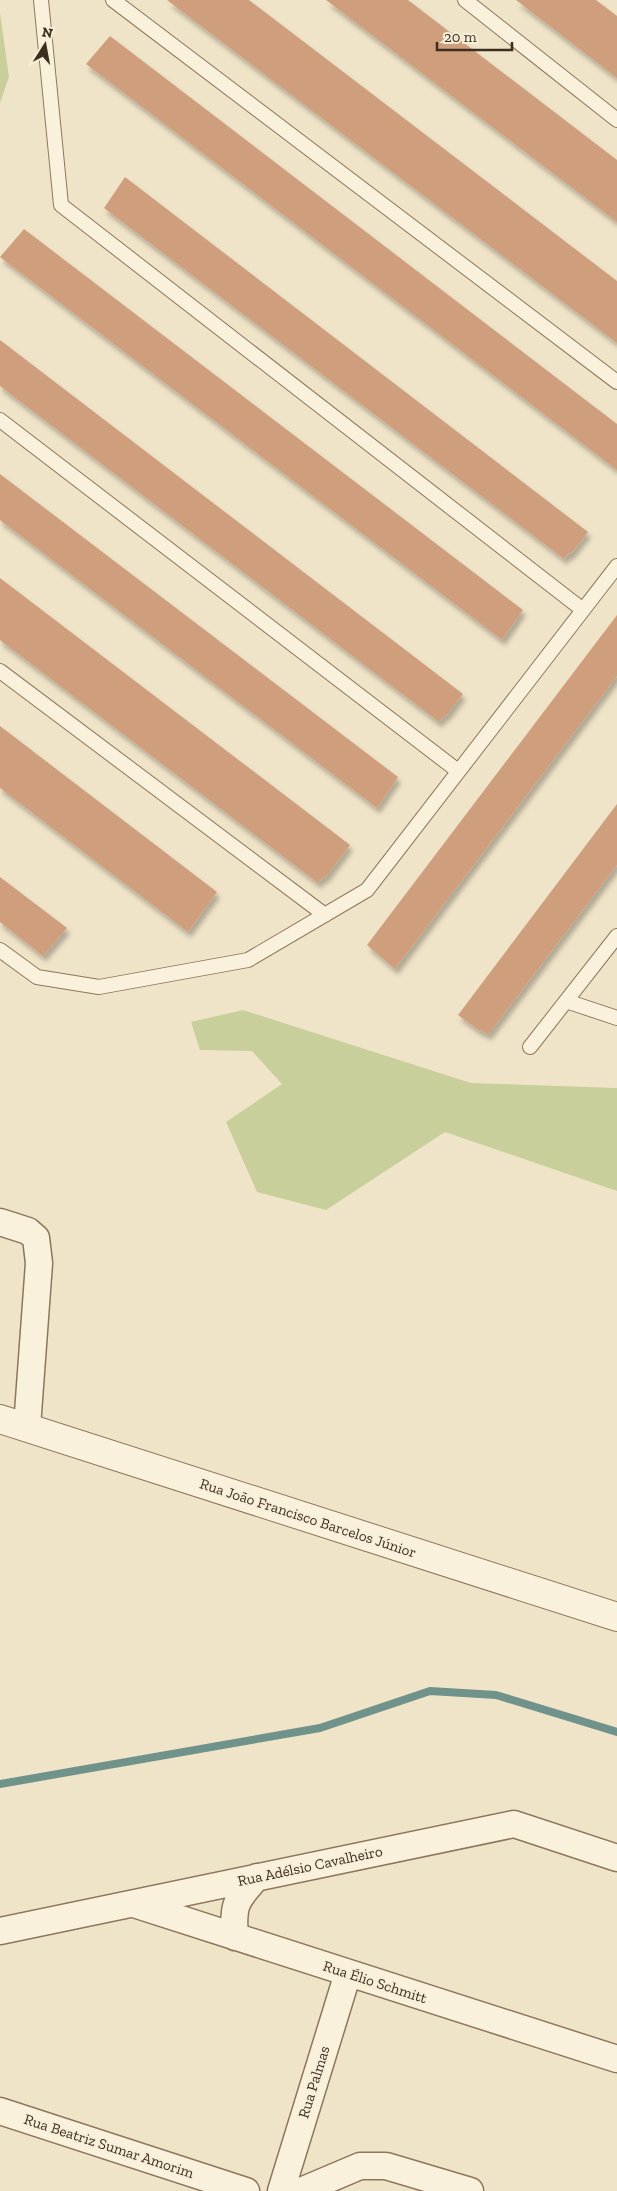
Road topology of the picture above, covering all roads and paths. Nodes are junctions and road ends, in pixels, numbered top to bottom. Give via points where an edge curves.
1 (41, 0) edge
2 (113, 0) edge
3 (465, 0) edge
4 (617, 120) edge
5 (617, 382) edge
6 (0, 420) edge
7 (617, 566) edge
8 (583, 610) junction
9 (0, 671) edge
10 (458, 771) junction
11 (325, 915) junction
12 (617, 936) edge
13 (0, 950) edge
14 (566, 1001) junction
15 (617, 1018) edge
16 (530, 1047) dead end
17 (0, 1222) edge
18 (0, 1419) edge
19 (26, 1427) junction
20 (617, 1618) edge
21 (617, 1858) edge
22 (257, 1877) junction
23 (133, 1904) junction
24 (0, 1931) edge
25 (235, 1937) junction
26 (348, 1973) junction
27 (617, 2059) edge
28 (0, 2111) edge
29 (246, 2191) edge
30 (281, 2191) edge
31 (302, 2191) edge
32 (470, 2191) edge

1 - 8 lane via 61,205
2 - 5 lane
3 - 4 lane
6 - 10 lane
7 - 8 lane
8 - 10 lane
9 - 11 lane
10 - 11 lane via 366,890
11 - 13 lane via 248,960 99,987 37,978
12 - 14 lane
14 - 15 lane
14 - 16 lane
17 - 19 street via 28,1231 36,1238 38,1263
18 - 19 street, Rua João Francisco Barcelos Júnior
19 - 20 street, Rua João Francisco Barcelos Júnior
21 - 22 street, Rua Adélsio Cavalheiro via 514,1824
22 - 23 street, Rua Adélsio Cavalheiro
22 - 25 street via 239,1897 233,1914
23 - 24 street, Rua Adélsio Cavalheiro
23 - 25 street, Rua Élio Schmitt
25 - 26 street, Rua Élio Schmitt
26 - 27 street, Rua Élio Schmitt
26 - 30 street, Rua Palmas
28 - 29 street, Rua Beatriz Sumar Amorim
31 - 32 street via 360,2166 386,2166

